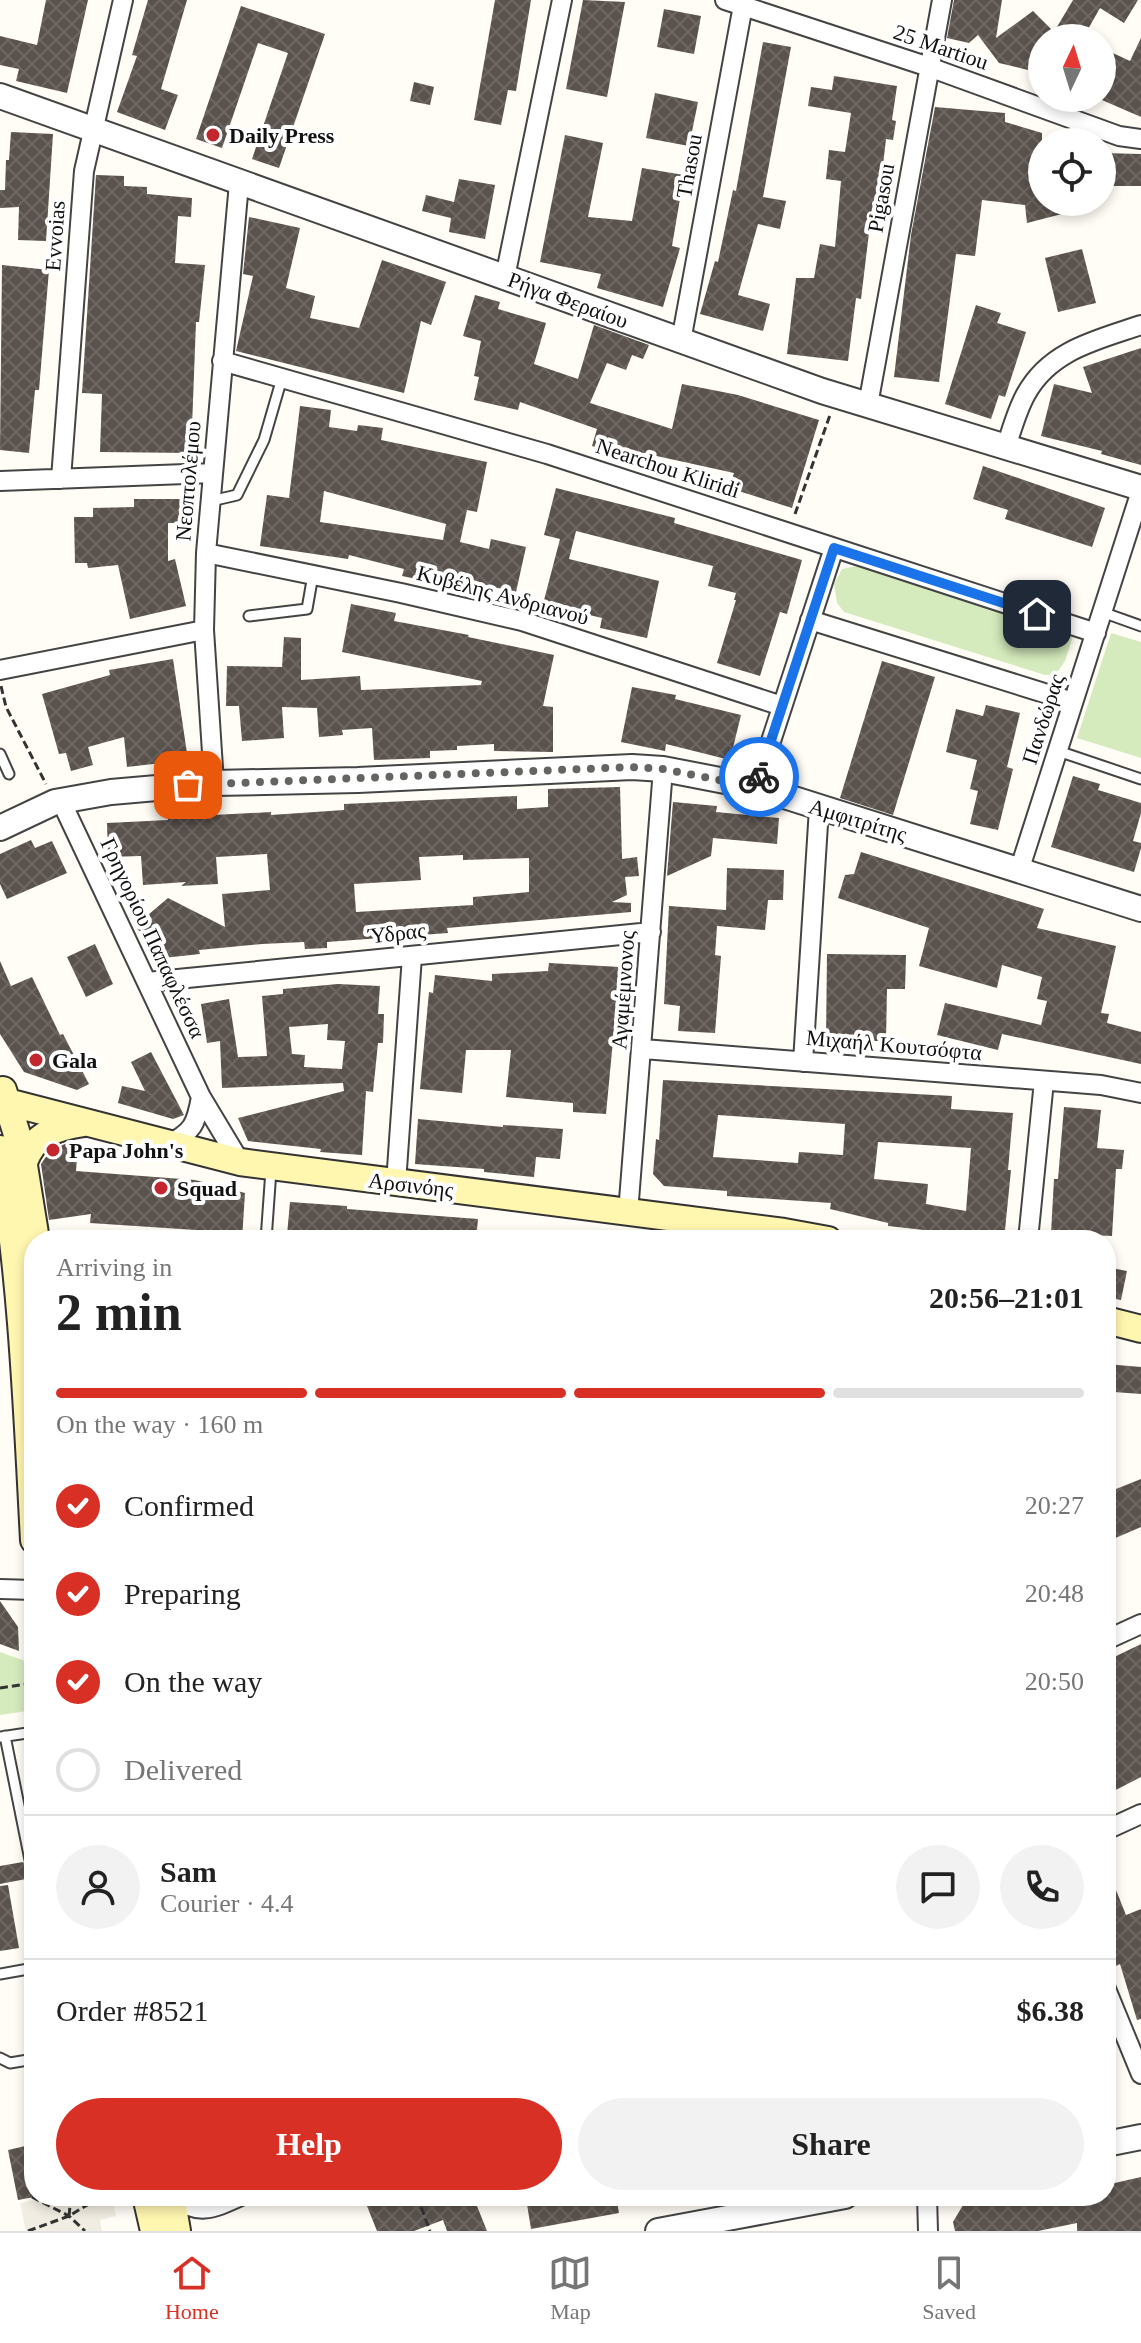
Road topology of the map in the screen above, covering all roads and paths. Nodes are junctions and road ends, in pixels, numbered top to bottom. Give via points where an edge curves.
1 (123, 0) edge
2 (562, 0) edge
3 (725, 0) edge
4 (939, 1) edge
5 (743, 3) edge
6 (929, 67) junction
7 (0, 96) edge
8 (92, 129) junction
9 (1141, 139) edge
10 (239, 183) junction
11 (505, 277) junction
12 (1141, 325) edge
13 (681, 341) junction
14 (222, 361) junction
15 (282, 378) junction
16 (836, 396) junction
17 (868, 405) junction
18 (1006, 447) junction
19 (212, 473) junction
20 (61, 479) junction
21 (0, 481) edge
22 (1141, 489) edge
23 (210, 501) junction
24 (789, 533) junction
25 (834, 548) junction
26 (206, 553) junction
27 (313, 575) junction
28 (1102, 612) junction
29 (249, 616) dead end
30 (810, 620) junction
31 (1141, 626) edge
32 (204, 630) junction
33 (1096, 633) junction
34 (0, 670) edge
35 (0, 681) edge
36 (1073, 702) junction
37 (782, 706) junction
38 (1058, 751) junction
39 (0, 754) edge
40 (663, 769) junction
41 (9, 774) dead end
42 (1141, 779) edge
43 (214, 783) junction
44 (756, 787) junction
45 (58, 801) junction
46 (819, 808) junction
47 (0, 828) edge
48 (1019, 871) junction
49 (1141, 909) edge
50 (651, 932) junction
51 (412, 956) junction
52 (147, 982) junction
53 (643, 1049) junction
54 (803, 1062) junction
55 (1044, 1081) junction
56 (1141, 1093) edge
57 (3, 1095) edge
58 (201, 1097) junction
59 (86, 1122) junction
60 (168, 1145) junction
61 (0, 1149) edge
62 (24, 1162) junction
63 (240, 1162) junction
64 (271, 1167) junction
65 (396, 1183) junction
66 (628, 1213) junction
67 (34, 1230) edge
68 (267, 1230) edge
69 (754, 1230) edge
70 (1029, 1230) edge
71 (1116, 1323) edge
72 (1141, 1329) edge
73 (24, 1360) edge
74 (0, 1589) edge
75 (24, 1590) edge
76 (1141, 1624) edge
77 (1116, 1635) edge
78 (24, 1684) edge
79 (0, 1688) edge
80 (24, 1733) edge
81 (2, 1736) edge
82 (1141, 1814) edge
83 (1116, 1825) edge
84 (24, 1833) edge
85 (24, 1970) edge
86 (0, 1974) edge
87 (1116, 2013) edge
88 (0, 2058) edge
89 (24, 2061) edge
90 (1141, 2074) edge
91 (1141, 2137) edge
92 (1116, 2142) edge
93 (50, 2206) edge
94 (70, 2206) edge
95 (86, 2206) edge
96 (148, 2206) edge
97 (173, 2206) edge
98 (187, 2206) edge
99 (213, 2206) edge
100 (421, 2206) edge
101 (808, 2206) edge
102 (927, 2206) edge
103 (69, 2216) junction
104 (749, 2222) edge
105 (28, 2231) edge
106 (85, 2231) edge
107 (154, 2231) edge
108 (177, 2231) edge
109 (430, 2231) edge
110 (658, 2231) edge
111 (928, 2231) edge

1 - 8 street, Evvoias
2 - 11 street
3 - 5 street, 25 Martiou
4 - 6 street, Pigasou
5 - 6 street, 25 Martiou
5 - 13 street, Thasou
6 - 9 street, 25 Martiou via 1119,136
6 - 17 street, Pigasou
7 - 8 street, Ρήγα Φεραίου
8 - 10 street, Ρήγα Φεραίου
8 - 20 street, Evvoias via 84,171
10 - 11 street, Ρήγα Φεραίου
10 - 14 street, Νεοπτολέμου
11 - 13 street, Ρήγα Φεραίου
12 - 18 street via 1082,345 1041,371 1025,395
13 - 16 street, Ρήγα Φεραίου
14 - 15 street, Nearchou Kliridi
14 - 19 street, Νεοπτολέμου
15 - 23 lane via 264,440 237,495
15 - 24 street, Nearchou Kliridi via 547,454
16 - 17 street, Ρήγα Φεραίου
16 - 24 path
17 - 18 street, Ρήγα Φεραίου
18 - 22 street, Ρήγα Φεραίου
19 - 20 street
19 - 23 street, Νεοπτολέμου
20 - 21 street
22 - 28 street, Πανδώρας
23 - 26 street, Νεοπτολέμου
24 - 25 street, Nearchou Kliridi
25 - 30 street
25 - 33 street, Nearchou Kliridi
26 - 27 street, Κυβέλης Ανδριανού
26 - 32 street, Νεοπτολέμου
27 - 29 lane via 307,609
27 - 37 street, Κυβέλης Ανδριανού via 522,621
28 - 31 lane
28 - 33 street, Πανδώρας
30 - 36 street
30 - 37 street
32 - 34 street
32 - 43 street, Νεοπτολέμου
33 - 36 street, Πανδώρας
35 - 45 path via 6,707
36 - 38 street, Πανδώρας
37 - 44 street
38 - 42 lane
38 - 48 street, Πανδώρας
39 - 41 lane
40 - 43 street, Αμφιτρίτης
40 - 44 street, Αμφιτρίτης
40 - 50 street, Αγαμέμνονος
43 - 45 street, Αμφιτρίτης
44 - 46 street, Αμφιτρίτης
45 - 47 street, Αμφιτρίτης
45 - 52 street, Γρηγορίου Παπαφλέσσα
46 - 48 street, Αμφιτρίτης
46 - 54 street
48 - 49 street, Αμφιτρίτης
50 - 51 street, Ύδρας
50 - 53 street, Αγαμέμνονος
51 - 52 street, Ύδρας
51 - 65 street
52 - 58 street, Γρηγορίου Παπαφλέσσα
53 - 54 street, Μιχαήλ Κουτσόφτα
53 - 66 street, Αγαμέμνονος
54 - 55 street, Μιχαήλ Κουτσόφτα
55 - 56 street, Μιχαήλ Κουτσόφτα
55 - 70 street
57 - 59 main road, Αρσινόης
57 - 62 main road
58 - 60 street via 191,1129
58 - 63 street, Γρηγορίου Παπαφλέσσα
59 - 60 main road, Αρσινόης
59 - 62 main road via 41,1137
60 - 63 main road, Αρσινόης
61 - 73 main road
62 - 67 main road
63 - 64 main road, Αρσινόης
64 - 65 main road, Αρσινόης
64 - 68 lane
65 - 66 main road, Αρσινόης
66 - 69 main road, Αρσινόης
71 - 72 main road
74 - 75 street
76 - 77 street
78 - 79 path
80 - 81 lane
81 - 84 lane
82 - 83 street
85 - 86 lane
87 - 90 street
88 - 89 lane
91 - 92 street
93 - 103 path
94 - 103 path
95 - 103 path
96 - 107 main road
97 - 108 main road
98 - 99 street
100 - 109 path
101 - 104 street
102 - 111 street
103 - 105 path
103 - 106 path
104 - 110 street

